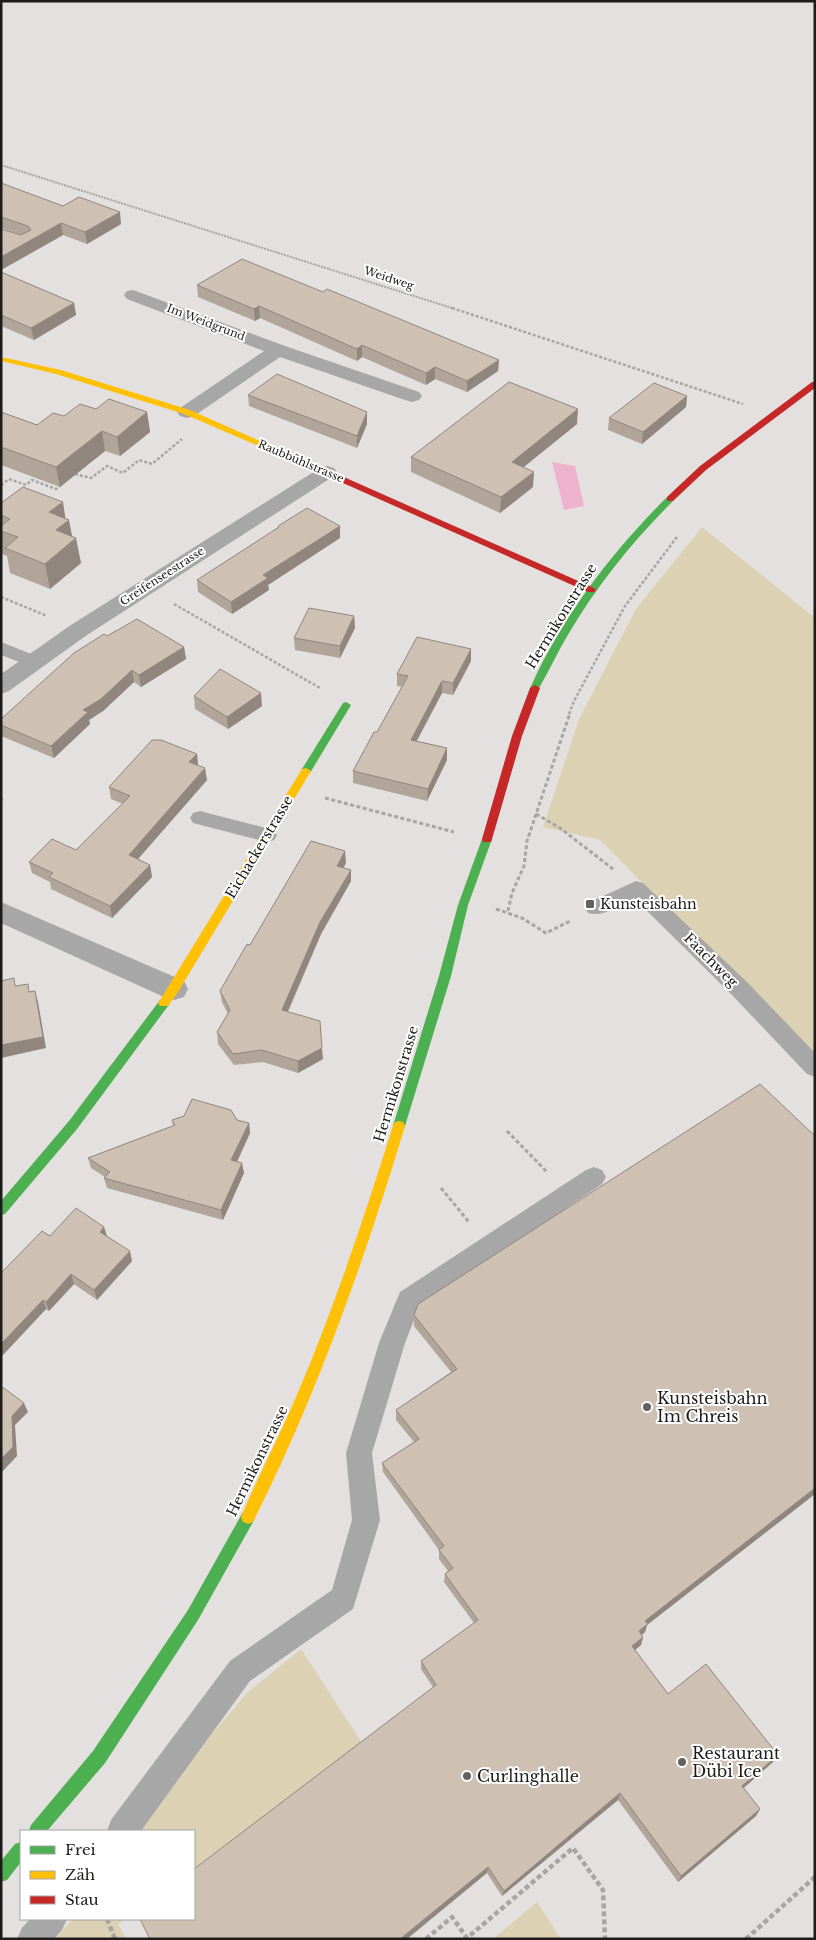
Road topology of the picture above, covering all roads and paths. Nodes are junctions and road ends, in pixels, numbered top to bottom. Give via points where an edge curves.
1 (1, 165) edge
2 (133, 295) dead end
3 (278, 350) junction
4 (1, 359) edge
5 (815, 384) edge
6 (412, 396) dead end
7 (187, 412) junction
8 (769, 418) junction
9 (187, 435) dead end
10 (327, 472) junction
11 (70, 478) edge
12 (63, 483) edge
13 (1, 485) edge
14 (682, 530) dead end
15 (591, 590) junction
16 (1, 597) edge
17 (172, 602) dead end
18 (79, 630) junction
19 (1, 648) edge
20 (33, 662) junction
21 (314, 685) dead end
22 (1, 686) edge
23 (346, 705) dead end
24 (293, 790) junction
25 (536, 814) junction
26 (200, 818) dead end
27 (457, 833) dead end
28 (267, 835) junction
29 (636, 888) junction
30 (595, 908) dead end
31 (493, 909) dead end
32 (508, 911) junction
33 (1, 912) edge
34 (546, 934) dead end
35 (174, 989) junction
36 (815, 1068) edge
37 (507, 1131) dead end
38 (594, 1177) dead end
39 (441, 1188) dead end
40 (568, 1194) junction
41 (1, 1210) edge
42 (490, 1247) junction
43 (38, 1830) edge
44 (123, 1830) edge
45 (20, 1851) edge
46 (1, 1874) edge
47 (815, 1877) edge
48 (50, 1920) edge
49 (107, 1920) edge
50 (33, 1939) edge
51 (115, 1939) edge
52 (426, 1939) edge
53 (604, 1939) edge
54 (746, 1939) edge

1 - 8 path, Weidweg via 736,401
2 - 3 street, Im Weidgrund
3 - 6 street, Im Weidgrund
3 - 7 street
4 - 7 street, Raubbühlstrasse via 58,372
5 - 8 street, Hermikonstrasse
7 - 10 street, Raubbühlstrasse
8 - 15 street, Hermikonstrasse via 703,468 666,503
9 - 11 path via 152,464 139,460 123,473 106,466 91,478 76,473
10 - 15 street, Raubbühlstrasse
10 - 18 street, Greifenseestrasse
12 - 13 path via 56,489 32,480 26,485 9,479
14 - 25 path via 626,606 598,653 574,701
15 - 43 street, Hermikonstrasse via 536,685 517,736 489,832 463,905 445,976 365,1237 313,1378 259,1496 193,1615 99,1757
16 - 18 path
17 - 21 path
18 - 20 street, Greifenseestrasse
19 - 20 lane
20 - 22 street, Greifenseestrasse
23 - 24 street, Eichackerstrasse
24 - 27 path
24 - 28 street, Eichackerstrasse
25 - 29 path via 560,828
25 - 32 path via 524,866
26 - 28 lane
28 - 35 street, Eichackerstrasse
29 - 30 lane
29 - 36 lane, Faachweg via 740,989
31 - 32 path
32 - 34 path via 532,922
33 - 35 street
35 - 41 street, Eichackerstrasse via 73,1125
37 - 40 path
38 - 40 lane
39 - 42 path
40 - 42 lane
42 - 44 lane via 409,1300 392,1343 359,1453 366,1520 343,1599 240,1671
45 - 46 street
47 - 54 path
48 - 50 lane
49 - 51 path
52 - 53 path via 452,1917 467,1938 573,1848 603,1890

